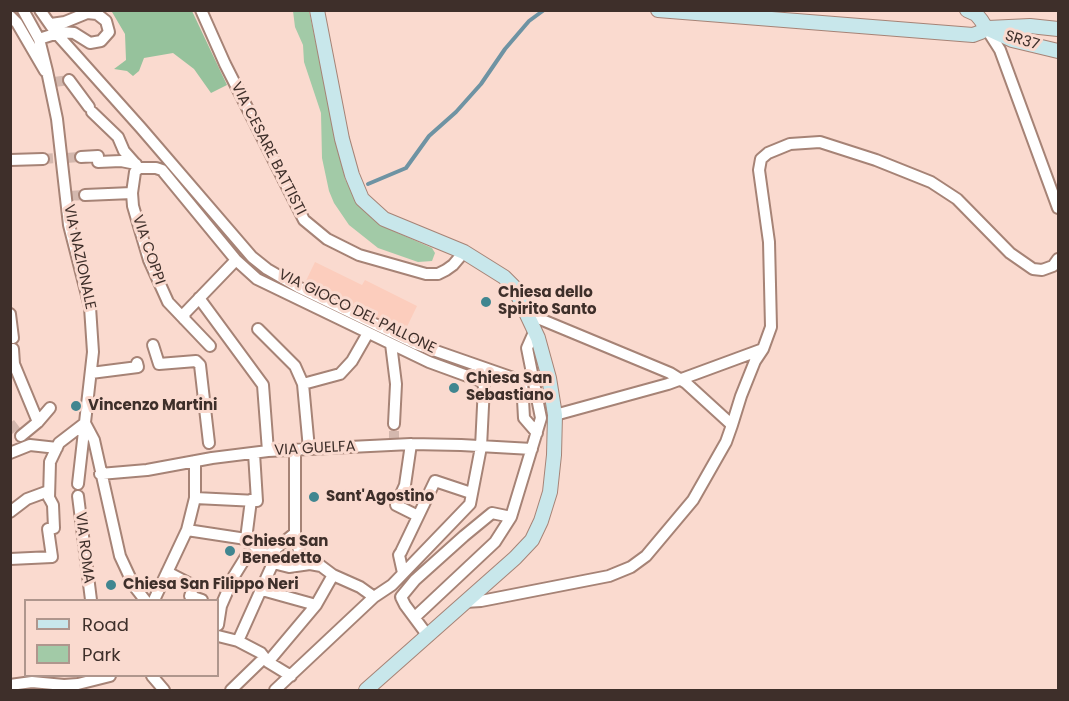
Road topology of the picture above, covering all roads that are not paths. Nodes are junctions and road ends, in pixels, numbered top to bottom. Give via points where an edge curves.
1 (23, 10) edge
2 (201, 10) edge
3 (317, 10) edge
4 (658, 10) edge
5 (967, 10) edge
6 (41, 11) edge
7 (13, 23) edge
8 (986, 28) junction
9 (54, 29) junction
10 (1059, 29) edge
11 (37, 35) junction
12 (1059, 51) edge
13 (47, 70) junction
14 (69, 80) dead end
15 (81, 157) tunnel mouth
16 (43, 159) tunnel mouth
17 (10, 160) edge
18 (137, 168) junction
19 (132, 193) junction
20 (85, 195) tunnel mouth
21 (1059, 208) edge
22 (464, 252) junction
23 (1059, 259) edge
24 (236, 260) junction
25 (199, 298) junction
26 (10, 314) edge
27 (528, 314) junction
28 (184, 319) junction
29 (258, 329) dead end
30 (535, 330) junction
31 (368, 333) junction
32 (13, 335) edge
33 (391, 344) junction
34 (153, 345) dead end
35 (210, 346) dead end
36 (763, 349) junction
37 (137, 363) dead end
38 (91, 373) junction
39 (681, 380) junction
40 (303, 384) junction
41 (50, 408) dead end
42 (555, 415) junction
43 (38, 422) junction
44 (85, 423) junction
45 (394, 424) tunnel mouth
46 (732, 425) junction
47 (537, 433) junction
48 (209, 443) dead end
49 (411, 444) junction
50 (30, 445) junction
51 (481, 447) junction
52 (57, 448) junction
53 (309, 449) junction
54 (532, 450) junction
55 (268, 451) junction
56 (295, 451) junction
57 (10, 453) edge
58 (254, 453) junction
59 (195, 461) junction
60 (100, 474) junction
61 (78, 484) dead end
62 (471, 493) junction
63 (78, 496) dead end
64 (49, 498) junction
65 (195, 498) junction
66 (251, 500) junction
67 (10, 512) edge
68 (418, 516) junction
69 (511, 517) junction
70 (186, 530) junction
71 (295, 533) junction
72 (246, 539) junction
73 (300, 556) dead end
74 (10, 559) edge
75 (270, 559) junction
76 (167, 572) junction
77 (403, 573) junction
78 (333, 575) junction
79 (262, 590) junction
80 (374, 597) junction
81 (91, 599) edge
82 (144, 599) edge
83 (154, 599) edge
84 (199, 599) edge
85 (465, 602) junction
86 (316, 604) junction
87 (220, 606) edge
88 (415, 617) junction
89 (219, 636) edge
90 (428, 636) junction
91 (238, 642) junction
92 (266, 660) junction
93 (293, 674) junction
94 (100, 677) edge
95 (154, 677) edge
96 (10, 685) edge
97 (164, 690) edge
98 (231, 690) edge
99 (275, 690) edge
100 (366, 690) edge

1 - 11 street
2 - 22 street, VIA CESARE BATTISTI via 304,220 327,239 360,255 426,274 446,270
3 - 22 main road via 342,139 362,198 384,219
4 - 8 main road via 973,35
5 - 8 main road, SR37 via 976,14
6 - 9 street, VIA GIOCO DEL PALLONE
7 - 13 street via 39,65
8 - 10 main road
8 - 12 main road, SR37 via 1012,40
8 - 21 street via 1000,50
9 - 11 street
9 - 47 street, VIA GIOCO DEL PALLONE via 252,257 298,288 417,344 522,381 524,418
11 - 13 street, VIA NAZIONALE
13 - 38 street, VIA NAZIONALE via 69,225 90,307
14 - 18 street via 90,110 118,137
15 - 18 street via 98,156 98,162 121,161
16 - 17 street
18 - 19 street, VIA COPPI
18 - 24 street via 162,170
19 - 20 street
19 - 28 street, VIA COPPI via 149,260 168,302
22 - 27 main road via 504,277
23 - 36 street via 1053,266 1033,269 1010,253 957,200 931,182 820,142 790,144 760,159 771,304 771,327
24 - 25 street
24 - 31 street via 257,279
25 - 28 street
25 - 55 street via 263,385
26 - 32 street
27 - 30 main road
27 - 39 street
28 - 35 street, VIA COPPI
29 - 40 street via 295,366
30 - 42 main road
30 - 47 street via 527,348 541,418
31 - 33 street
31 - 40 street via 340,374
32 - 43 street via 14,364
33 - 45 street via 396,384
33 - 51 street via 481,381
34 - 48 street via 159,364 196,361 200,365
36 - 39 street
36 - 46 street via 751,370
37 - 38 street via 138,367
38 - 44 street, VIA NAZIONALE
39 - 42 street
39 - 46 street
40 - 53 street
41 - 43 street
42 - 85 main road via 550,492 532,540
43 - 50 street via 18,433
44 - 52 street
44 - 60 street via 94,440
44 - 61 street, VIA NAZIONALE
46 - 85 street via 693,500 631,567 609,576
47 - 54 street
49 - 51 street, VIA GUELFA
49 - 53 street, VIA GUELFA
49 - 68 street via 405,485 396,505
50 - 52 street
50 - 57 street
51 - 54 street, VIA GUELFA
51 - 62 street
52 - 64 street via 50,462
53 - 56 street, VIA GUELFA
54 - 69 street
55 - 56 street, VIA GUELFA
55 - 58 street, VIA GUELFA
56 - 71 street
58 - 59 street, VIA GUELFA
58 - 66 street via 257,501
59 - 60 street, VIA GUELFA
59 - 65 street
60 - 82 street via 120,556
62 - 68 street via 435,481
62 - 77 street via 470,504
63 - 81 street, VIA ROMA
64 - 67 street via 46,492 27,499
64 - 74 street via 53,505 54,528 48,529 52,557
65 - 66 street
65 - 70 street
66 - 72 street
68 - 77 street via 399,555
69 - 88 street via 495,542
69 - 88 street via 492,513 415,580 401,597
70 - 72 street
70 - 76 street
71 - 73 street
71 - 75 street
72 - 75 street
75 - 78 street via 290,567 321,566
75 - 79 street
75 - 87 street via 247,555
76 - 83 street
76 - 84 street via 194,586 190,596
77 - 80 street
78 - 80 street
78 - 86 street
79 - 86 street
79 - 91 street
80 - 93 street
85 - 90 main road
86 - 92 street
88 - 90 street
89 - 91 street
90 - 100 main road
91 - 92 street via 261,653
92 - 93 street
92 - 98 street
93 - 99 street
94 - 96 street via 64,685
95 - 97 street

